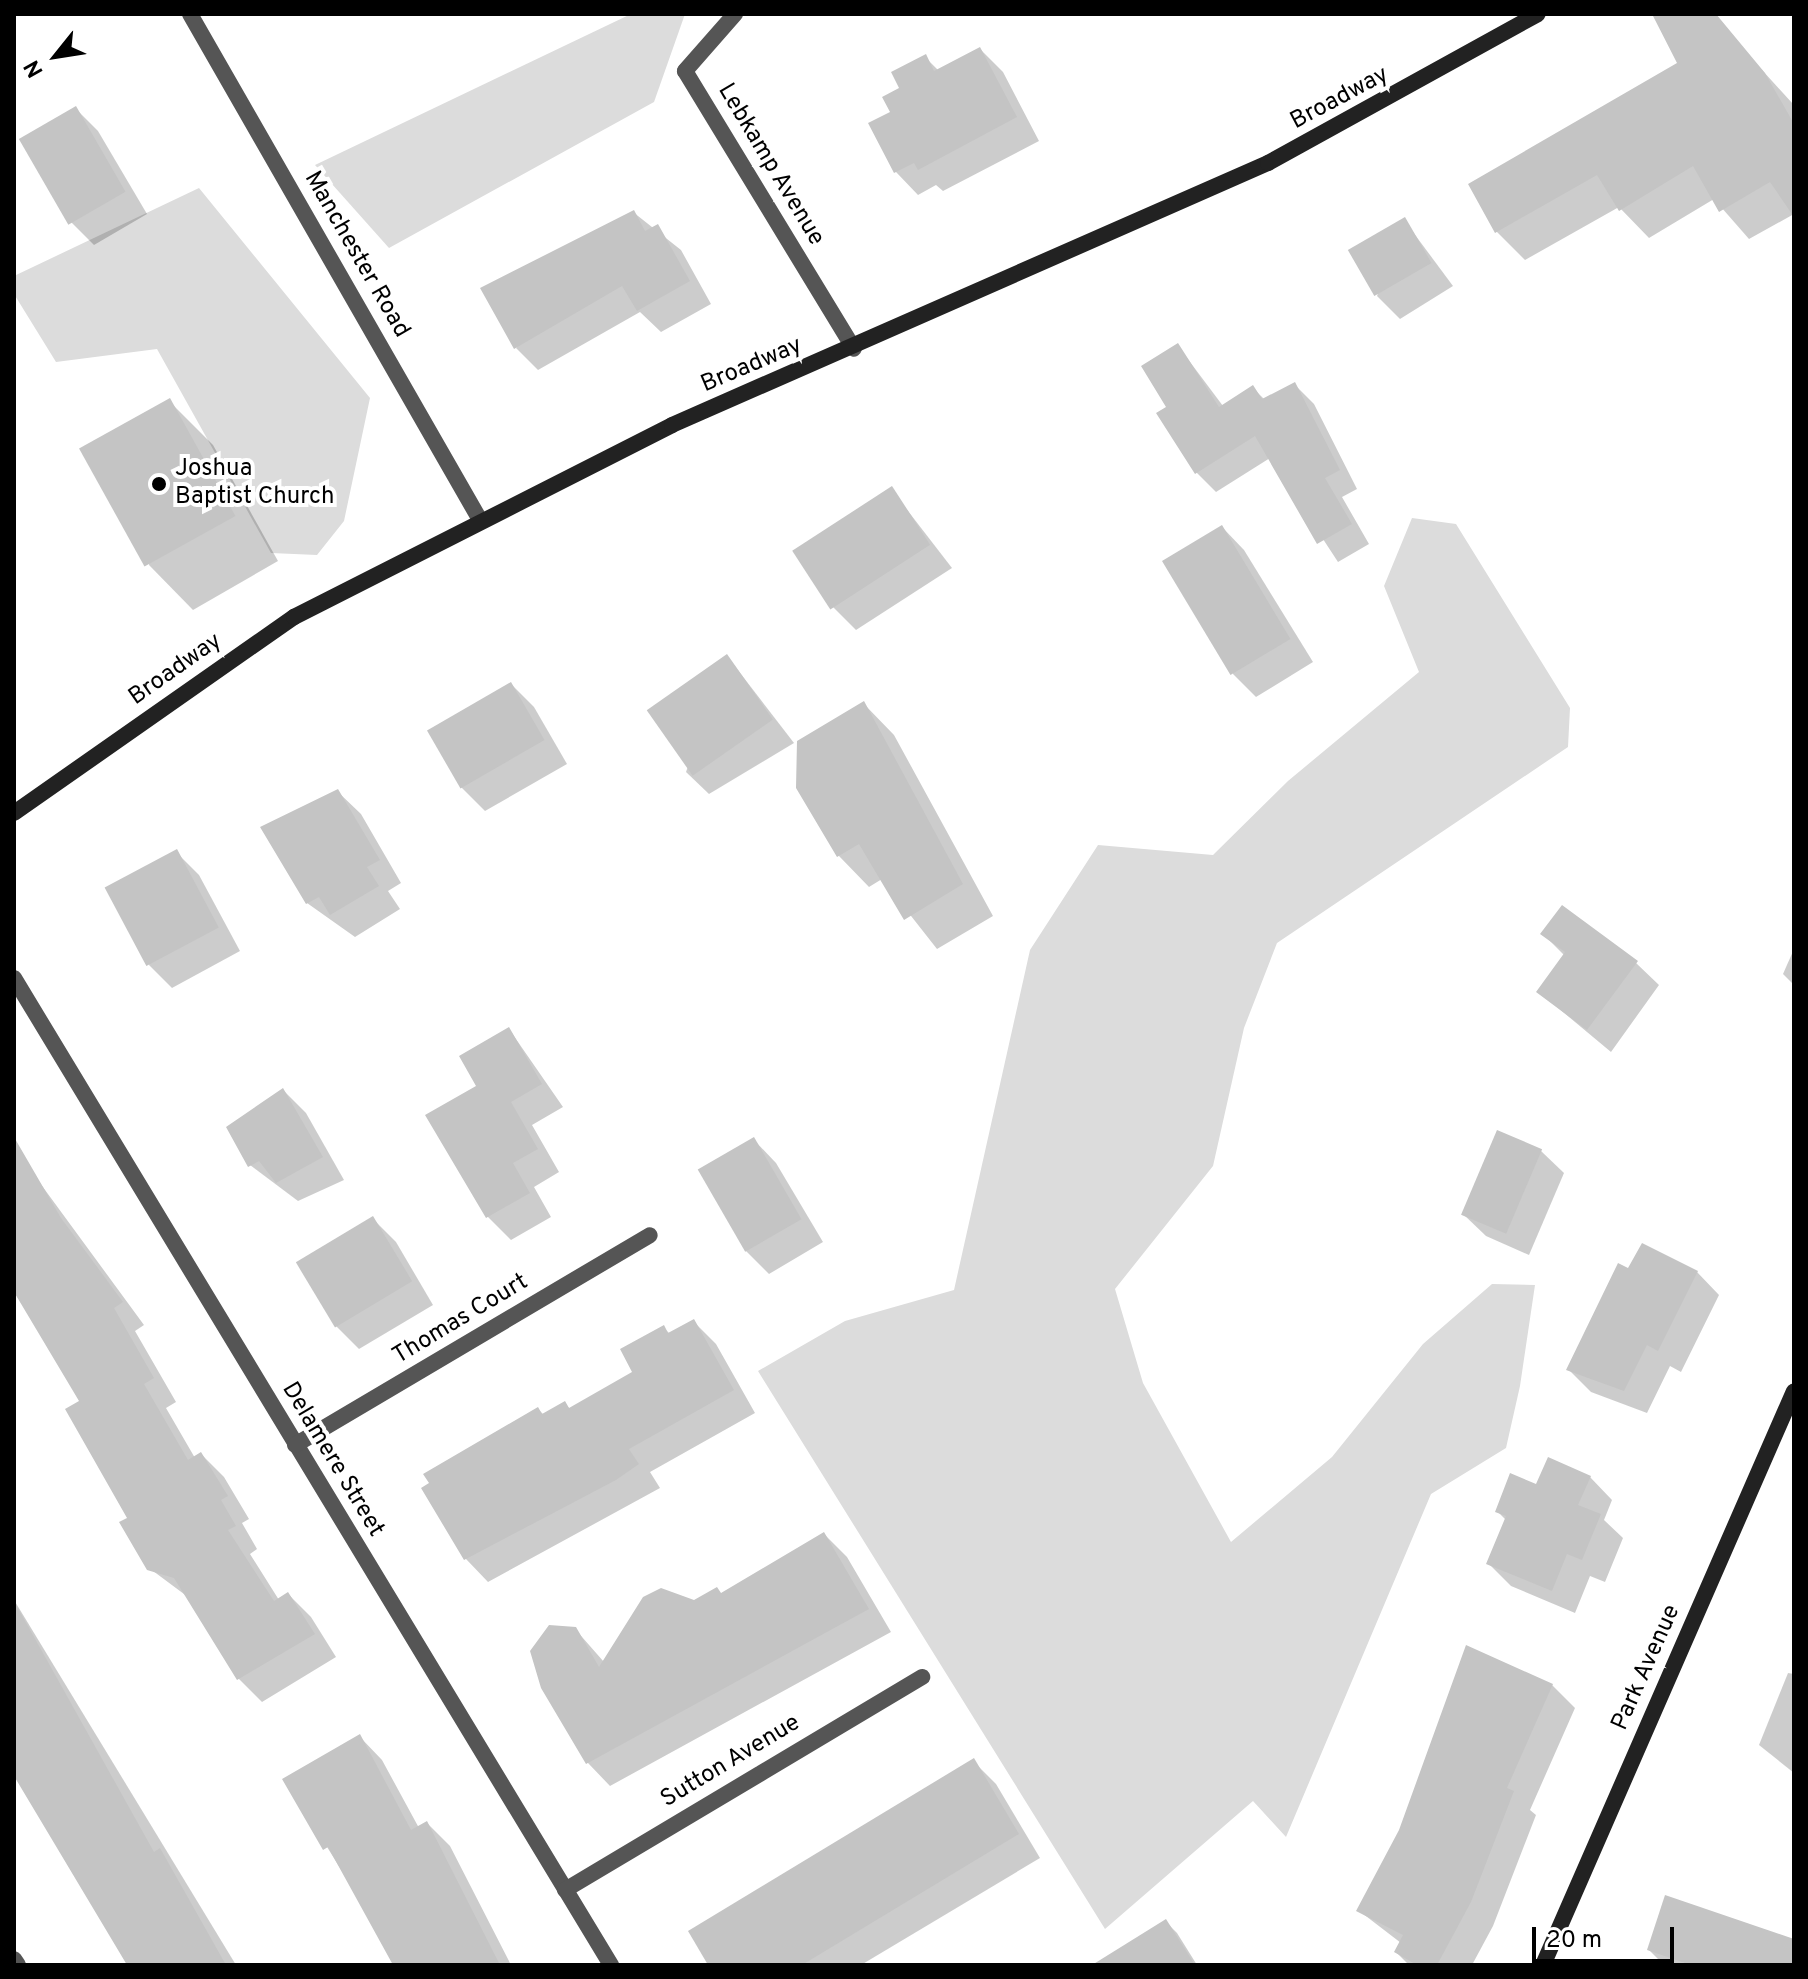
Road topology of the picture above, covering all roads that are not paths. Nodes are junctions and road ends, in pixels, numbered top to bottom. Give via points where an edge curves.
1 (190, 14) edge
2 (735, 14) edge
3 (1538, 14) edge
4 (854, 349) junction
5 (480, 520) junction
6 (14, 813) edge
7 (14, 978) edge
8 (650, 1235) dead end
9 (1794, 1391) edge
10 (295, 1445) junction
11 (922, 1677) dead end
12 (565, 1890) junction
13 (14, 1959) edge
14 (18, 1965) edge
15 (611, 1965) edge
16 (1543, 1965) edge

1 - 5 street, Manchester Road
2 - 4 street, Lebkamp Avenue via 685,71
3 - 4 main road, Broadway via 1268,163
4 - 5 main road, Broadway via 672,425
5 - 6 main road, Broadway via 294,617
7 - 10 street, Delamere Street
8 - 10 street, Thomas Court
9 - 16 main road, Park Avenue
10 - 12 street, Delamere Street
11 - 12 street, Sutton Avenue
12 - 15 street, Delamere Street
13 - 14 street

